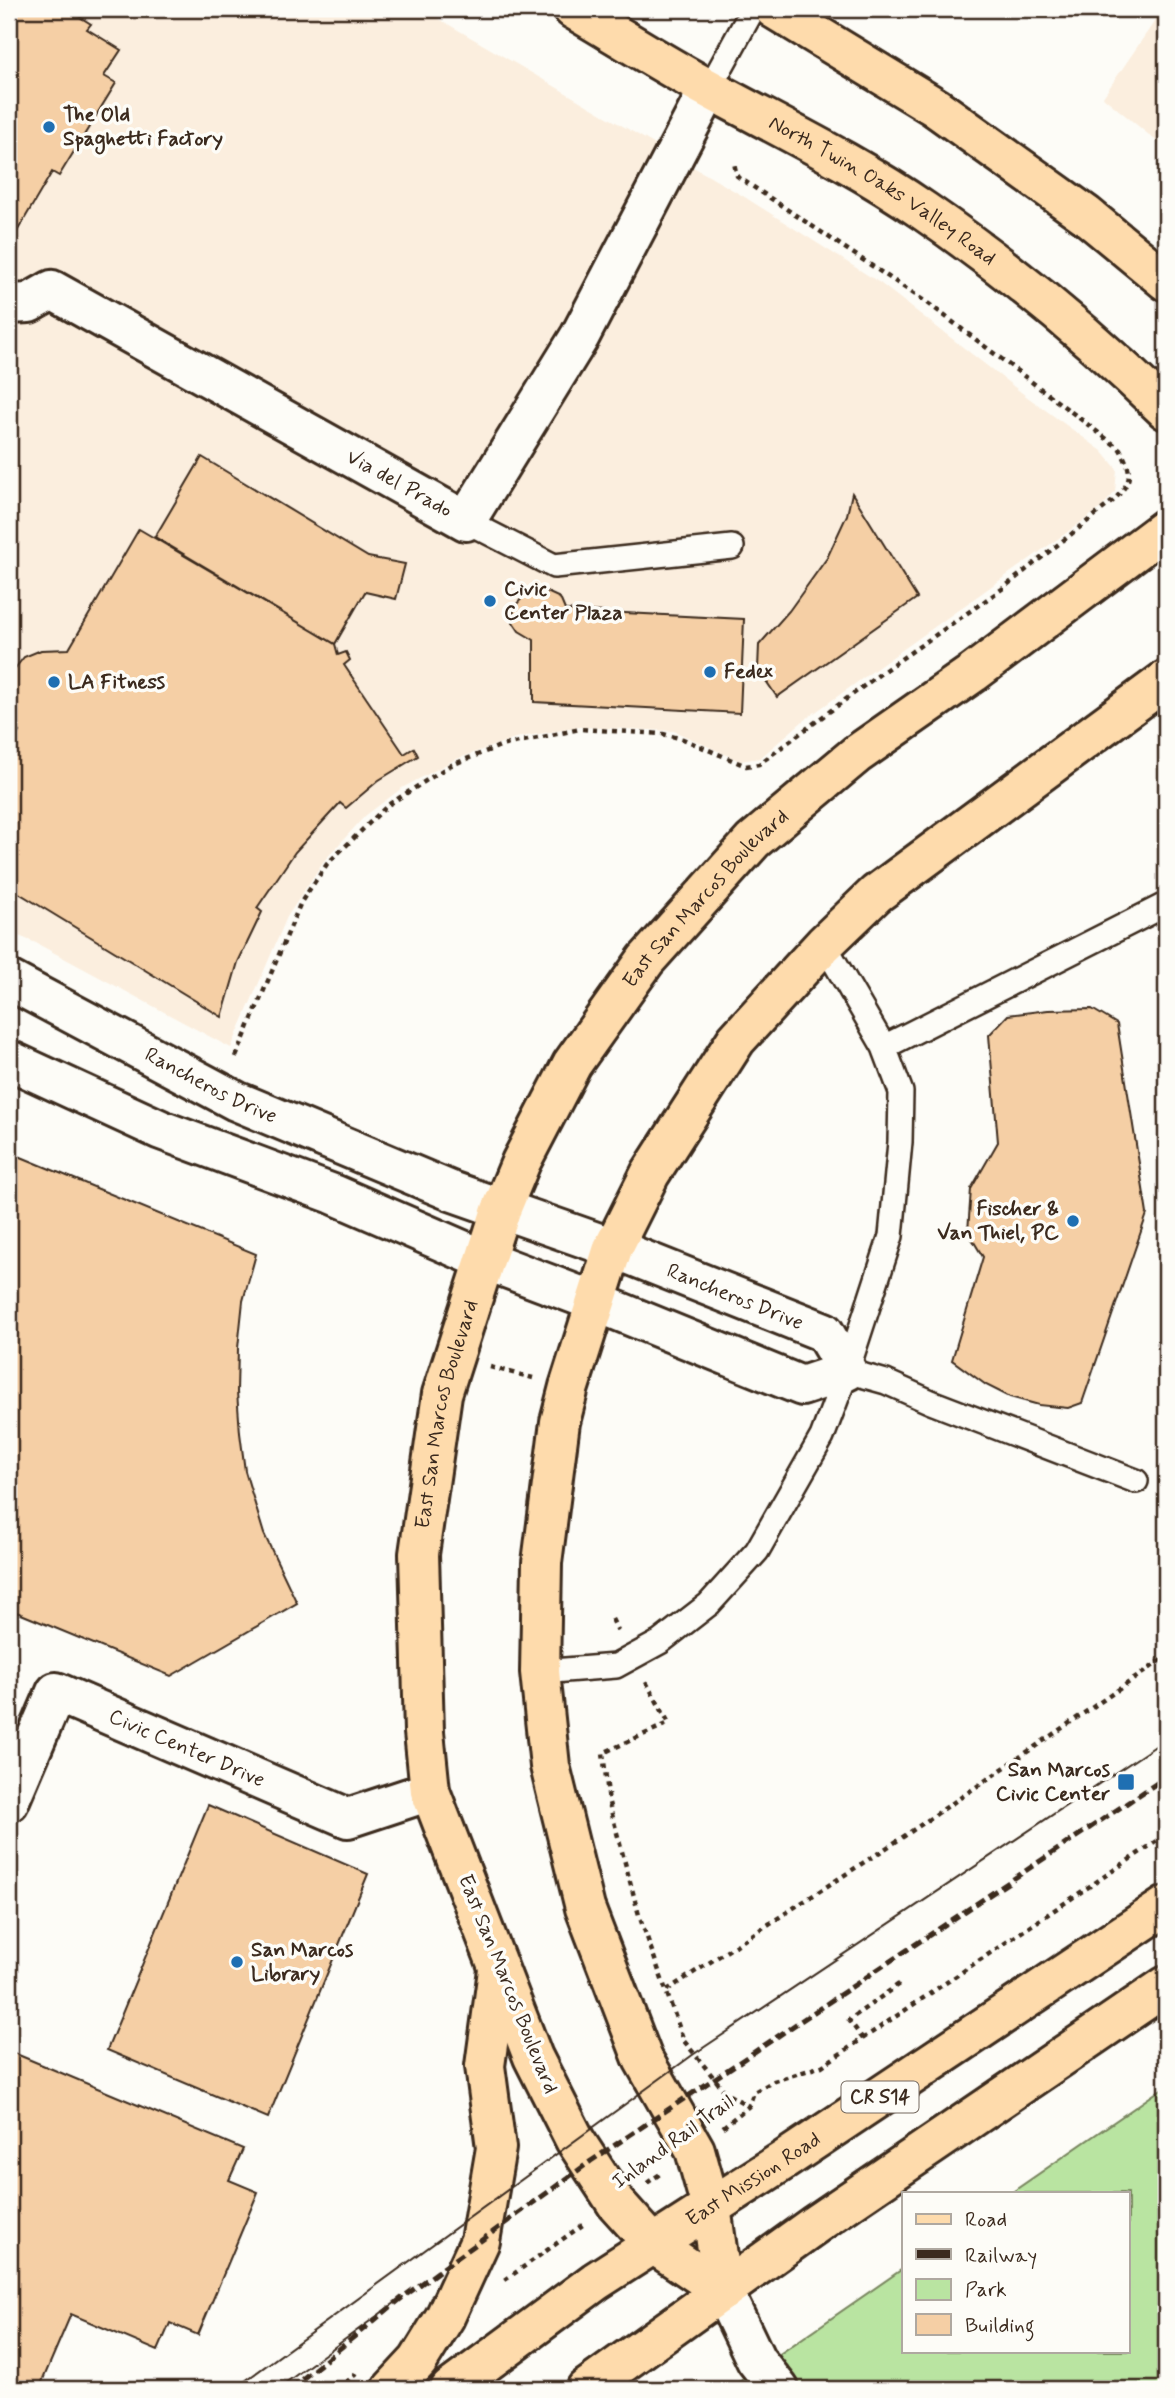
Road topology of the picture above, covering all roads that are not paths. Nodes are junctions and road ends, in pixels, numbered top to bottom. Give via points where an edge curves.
1 (573, 9) edge
2 (753, 9) edge
3 (774, 9) edge
4 (709, 89) junction
5 (1166, 281) edge
6 (9, 304) edge
7 (1166, 410) edge
8 (466, 521) junction
9 (1166, 528) edge
10 (732, 547) dead end
11 (1166, 680) edge
12 (1164, 905) dead end
13 (824, 944) junction
14 (9, 980) edge
15 (884, 1047) junction
16 (9, 1060) edge
17 (501, 1210) junction
18 (613, 1248) junction
19 (485, 1260) junction
20 (596, 1303) junction
21 (848, 1371) junction
22 (1136, 1480) dead end
23 (540, 1672) junction
24 (430, 1791) junction
25 (9, 1802) edge
26 (1166, 1906) edge
27 (499, 1968) junction
28 (1166, 1986) edge
29 (711, 2207) junction
30 (653, 2244) junction
31 (723, 2291) junction
32 (379, 2377) edge
33 (450, 2389) edge
34 (586, 2389) edge
35 (779, 2389) edge

1 - 4 main road, North Twin Oaks Valley Road
2 - 4 lane
3 - 5 main road via 955,121 1086,215
4 - 7 main road, North Twin Oaks Valley Road via 832,154 924,212 1122,366
4 - 8 street, Via del Prado via 580,336
6 - 8 street, Via del Prado via 29,303 52,290
8 - 10 lane via 554,566
9 - 17 main road, East San Marcos Boulevard via 974,673 857,754 753,841 646,960 572,1065
11 - 13 main road via 876,894
12 - 15 lane
13 - 15 lane
13 - 18 main road via 736,1040 650,1174
14 - 17 street, Rancheros Drive via 236,1101
15 - 21 lane via 901,1092 891,1236
16 - 19 street via 161,1130 333,1194
17 - 18 street, Rancheros Drive
17 - 19 main road, East San Marcos Boulevard
18 - 20 main road
18 - 21 street, Rancheros Drive via 824,1332
19 - 20 street
19 - 24 main road, East San Marcos Boulevard via 442,1394 419,1554
20 - 21 street via 802,1386
20 - 23 main road via 560,1422 542,1563
21 - 22 lane
21 - 23 lane via 822,1437 757,1551 709,1604 660,1642 615,1666
23 - 29 main road via 550,1766 585,1908 643,2059 695,2150
24 - 25 street, Civic Center Drive via 348,1818 56,1692
24 - 27 main road, East San Marcos Boulevard
26 - 29 main road, East Mission Road / CR S14
27 - 30 main road, East San Marcos Boulevard via 539,2068 575,2140 616,2203
27 - 32 main road via 485,2066 496,2148 481,2241 418,2361
28 - 31 main road
29 - 30 main road, East Mission Road / CR S14
29 - 31 main road
30 - 31 main road, East San Marcos Boulevard
30 - 33 main road, East Mission Road / CR S14
31 - 34 main road
31 - 35 street via 757,2360

